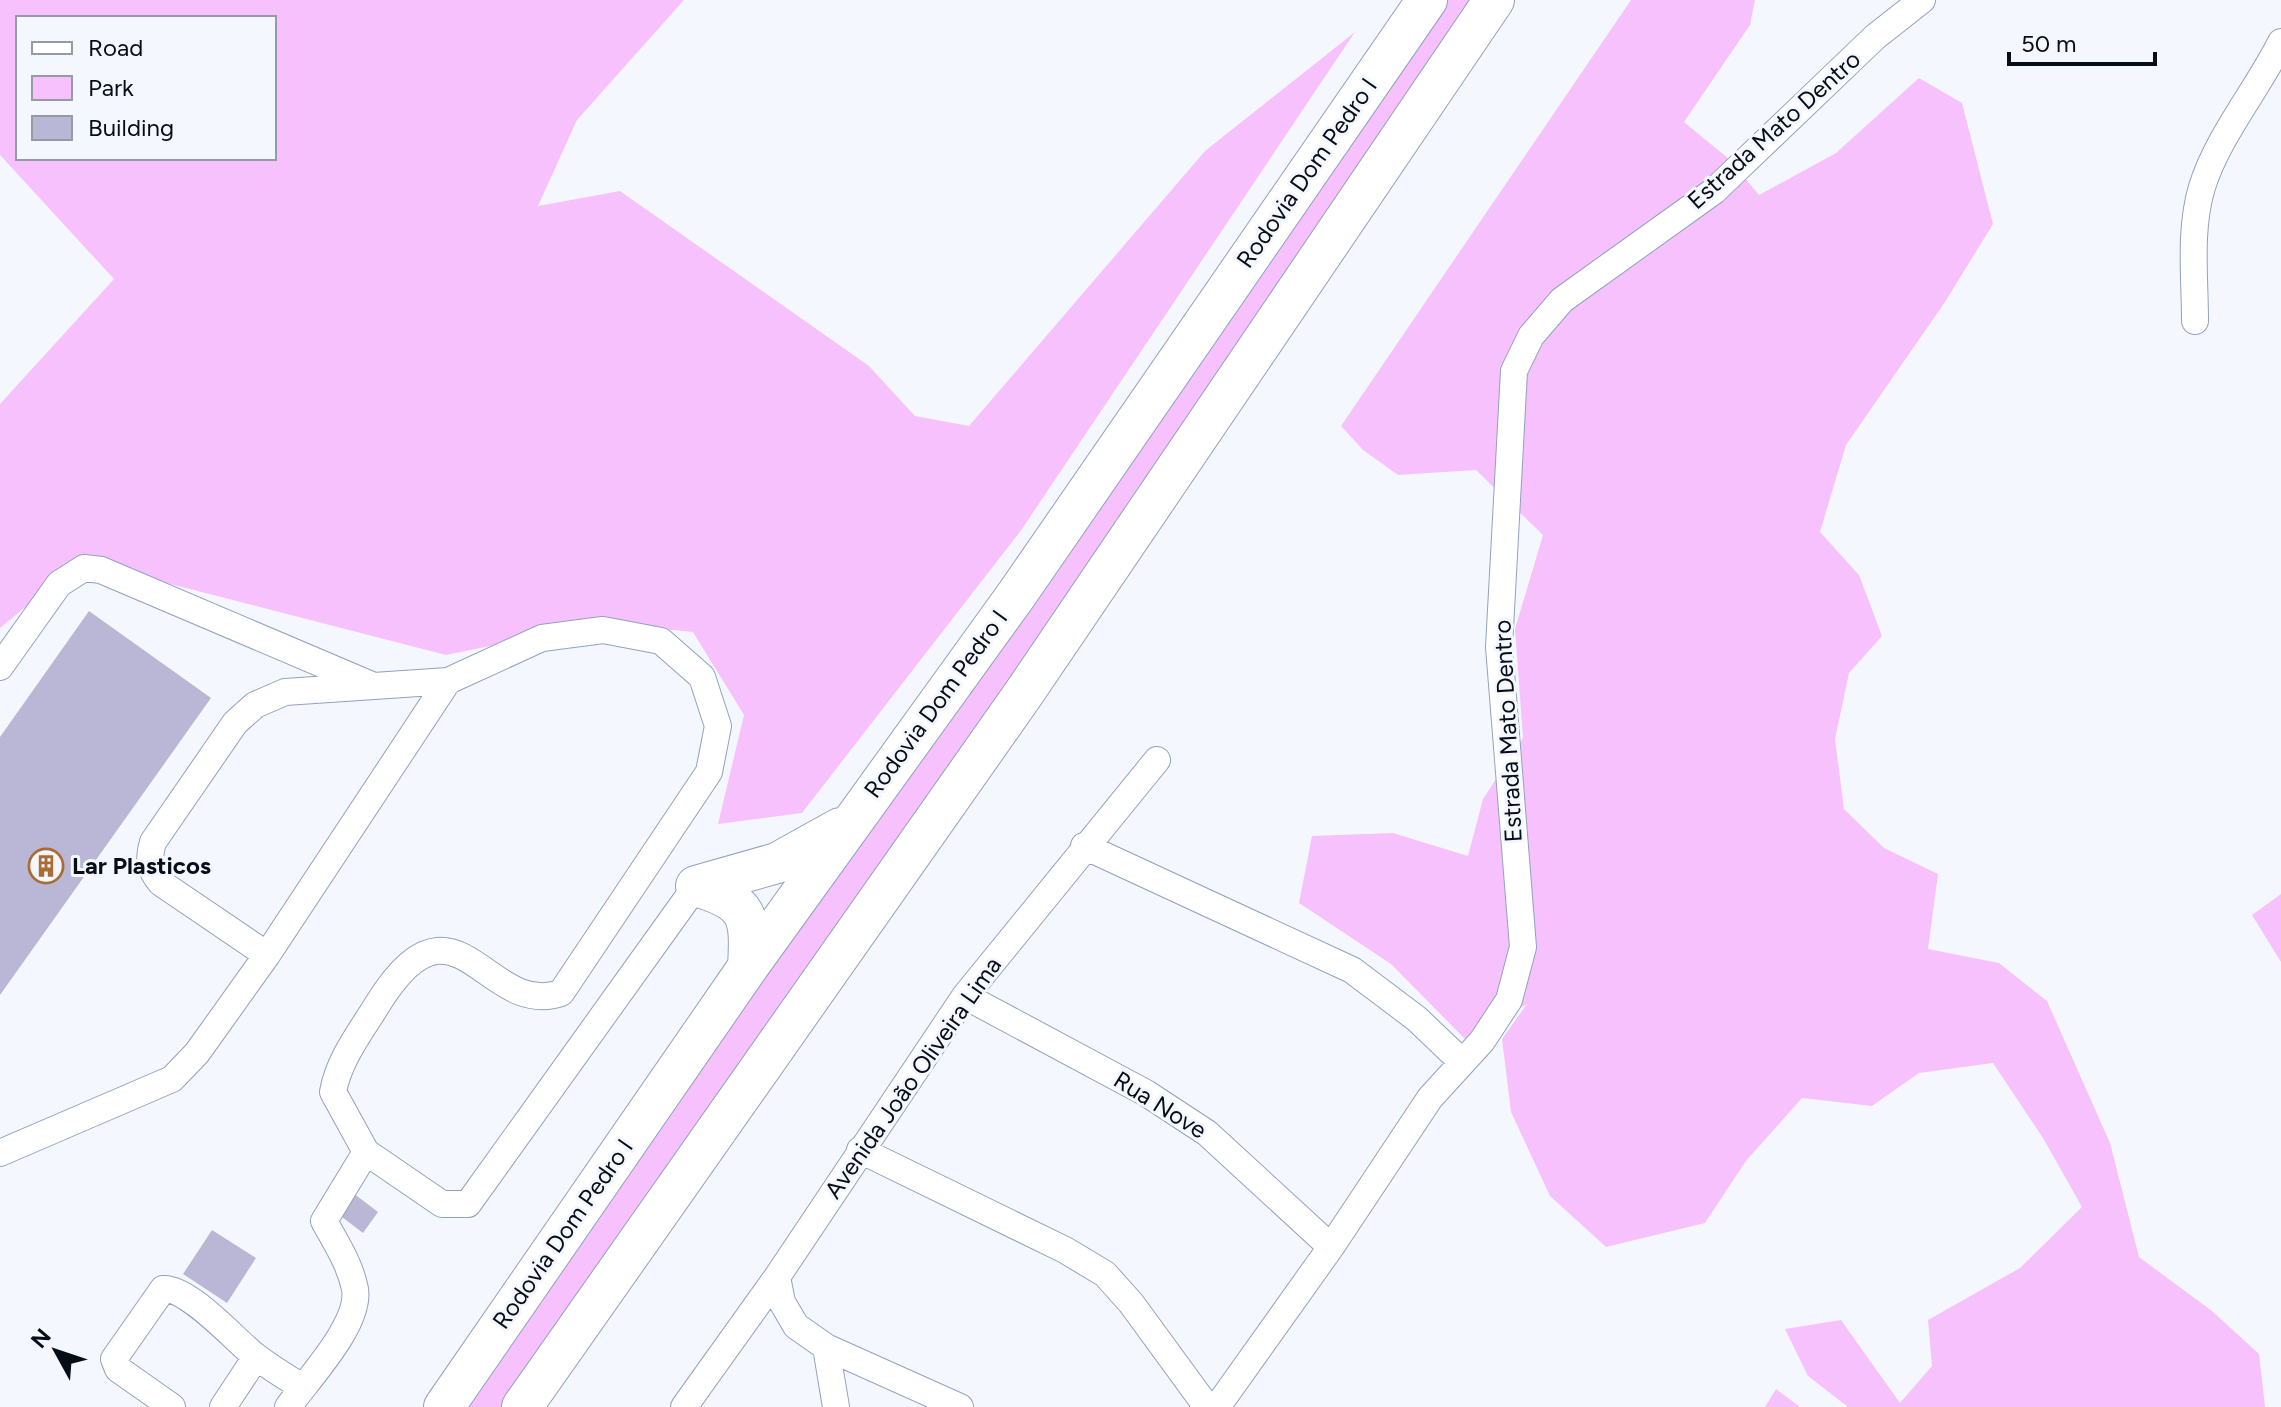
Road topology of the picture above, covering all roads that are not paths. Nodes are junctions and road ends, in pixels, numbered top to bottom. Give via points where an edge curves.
1 (1427, 0) edge
2 (1494, 0) edge
3 (1922, 0) edge
4 (2281, 42) edge
5 (2195, 321) dead end
6 (0, 667) edge
7 (448, 681) junction
8 (374, 686) junction
9 (1157, 760) dead end
10 (853, 820) junction
11 (1084, 846) junction
12 (696, 886) junction
13 (267, 955) junction
14 (748, 967) junction
15 (965, 996) junction
16 (1461, 1061) junction
17 (860, 1150) junction
18 (366, 1152) junction
19 (0, 1153) edge
20 (1331, 1247) junction
21 (777, 1277) junction
22 (826, 1347) junction
23 (256, 1357) junction
24 (295, 1397) edge
25 (172, 1407) edge
26 (223, 1407) edge
27 (444, 1407) edge
28 (522, 1407) edge
29 (684, 1407) edge
30 (836, 1407) edge
31 (960, 1407) edge
32 (1207, 1407) edge
33 (1217, 1407) edge

1 - 10 highway, Rodovia Dom Pedro I via 1017,594
2 - 28 highway via 999,730
3 - 16 street, Estrada Mato Dentro via 1875,37 1714,191 1562,300 1531,336 1514,371 1499,647 1523,947 1509,1000 1482,1041
4 - 5 street via 2201,190 2194,228
6 - 8 street via 59,584 84,568 101,570
7 - 8 street
7 - 13 street
7 - 18 street via 542,638 603,630 661,641 702,677 718,726 709,772 561,993 535,998 512,989 473,960 442,949 418,958 387,990 337,1069 333,1092
8 - 13 street via 285,692 255,705 235,723 153,842 148,857 161,883
9 - 11 street, Avenida João Oliveira Lima
10 - 12 highway via 777,863
10 - 14 highway, Rodovia Dom Pedro I
11 - 15 street, Avenida João Oliveira Lima
11 - 16 street via 1352,970 1417,1019
12 - 14 highway via 727,895 744,910 750,929
12 - 18 street via 468,1204 442,1204
13 - 19 street via 197,1053 172,1079
14 - 27 highway, Rodovia Dom Pedro I
15 - 17 street, Avenida João Oliveira Lima
15 - 20 street, Rua Nove via 1146,1093 1207,1133
16 - 20 street, Estrada Mato Dentro via 1430,1098
17 - 21 street, Avenida João Oliveira Lima
17 - 32 street via 1105,1274
18 - 24 street via 324,1221 356,1292 347,1324
20 - 33 street, Estrada Mato Dentro
21 - 22 street via 782,1302 796,1326
21 - 29 street, Avenida João Oliveira Lima
22 - 30 street
22 - 31 street
23 - 24 street
23 - 25 street via 201,1308 170,1289 158,1292 114,1359
23 - 26 street

